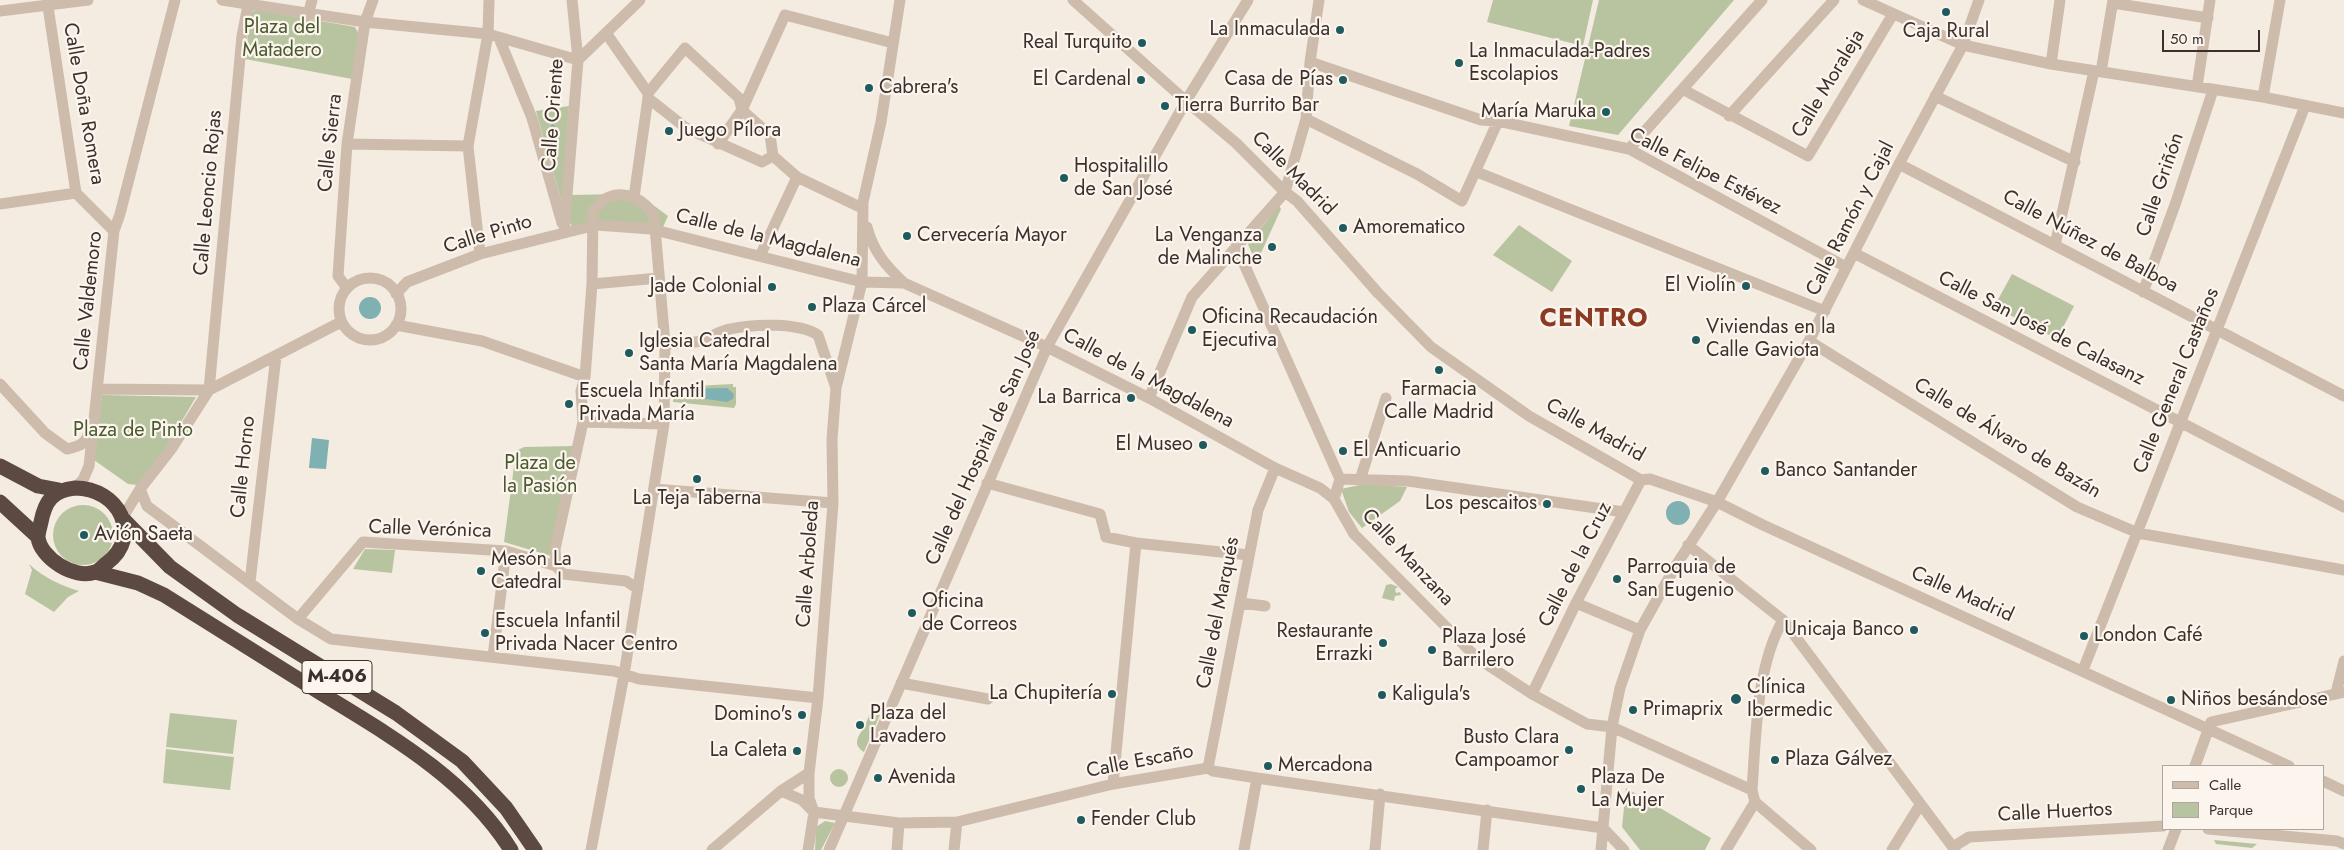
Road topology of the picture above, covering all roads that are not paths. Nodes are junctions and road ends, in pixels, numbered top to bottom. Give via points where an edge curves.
1 (88, 0) edge
2 (175, 0) edge
3 (222, 0) edge
4 (312, 0) edge
5 (372, 0) edge
6 (489, 0) edge
7 (572, 0) edge
8 (640, 0) edge
9 (900, 0) edge
10 (1073, 0) edge
11 (1248, 0) edge
12 (1319, 0) edge
13 (1762, 0) edge
14 (1834, 0) edge
15 (1863, 0) edge
16 (1979, 0) edge
17 (2060, 0) edge
18 (2210, 0) edge
19 (2280, 0) edge
20 (2113, 1) edge
21 (47, 2) edge
22 (248, 3) edge
23 (0, 11) edge
24 (1893, 14) junction
25 (308, 15) junction
26 (2208, 18) junction
27 (365, 22) junction
28 (606, 33) junction
29 (493, 36) junction
30 (893, 43) junction
31 (1963, 45) junction
32 (578, 60) junction
33 (1310, 62) junction
34 (2051, 64) junction
35 (2098, 71) junction
36 (2197, 87) junction
37 (1684, 90) junction
38 (2213, 90) junction
39 (648, 96) junction
40 (1935, 96) junction
41 (2263, 97) junction
42 (1186, 101) junction
43 (2305, 106) junction
44 (742, 110) junction
45 (2344, 113) edge
46 (1729, 116) junction
47 (1306, 119) junction
48 (1498, 121) junction
49 (347, 144) junction
50 (718, 144) junction
51 (468, 146) junction
52 (1630, 149) junction
53 (773, 156) junction
54 (2075, 162) junction
55 (1899, 164) junction
56 (1477, 172) junction
57 (797, 177) junction
58 (1284, 192) junction
59 (76, 193) junction
60 (634, 197) junction
61 (0, 204) edge
62 (862, 208) junction
63 (595, 225) junction
64 (653, 230) junction
65 (114, 231) junction
66 (564, 232) junction
67 (2056, 244) junction
68 (1236, 246) junction
69 (1854, 253) junction
70 (480, 254) junction
71 (760, 256) junction
72 (1846, 267) junction
73 (659, 278) junction
74 (862, 282) junction
75 (904, 283) junction
76 (592, 284) junction
77 (347, 288) junction
78 (2143, 292) junction
79 (396, 294) junction
80 (1825, 311) junction
81 (341, 322) junction
82 (396, 325) junction
83 (2218, 331) junction
84 (1809, 341) junction
85 (665, 344) junction
86 (1047, 347) junction
87 (276, 356) junction
88 (585, 377) junction
89 (0, 384) edge
90 (836, 388) junction
91 (98, 389) junction
92 (209, 390) junction
93 (2344, 396) edge
94 (1150, 398) junction
95 (1386, 398) dead end
96 (583, 422) junction
97 (2181, 422) junction
98 (92, 424) junction
99 (664, 424) junction
100 (0, 466) edge
101 (1274, 468) junction
102 (1340, 479) junction
103 (1360, 480) junction
104 (1641, 480) junction
105 (987, 483) junction
106 (75, 488) junction
107 (654, 489) junction
108 (59, 490) junction
109 (140, 490) junction
110 (1334, 498) junction
111 (0, 502) edge
112 (1717, 502) junction
113 (834, 503) junction
114 (2344, 507) edge
115 (1624, 512) junction
116 (123, 519) junction
117 (2138, 533) junction
118 (38, 537) junction
119 (1136, 543) junction
120 (1688, 546) junction
121 (506, 551) junction
122 (1250, 555) junction
123 (556, 566) junction
124 (2344, 570) edge
125 (94, 572) junction
126 (250, 582) junction
127 (638, 589) junction
128 (1241, 603) junction
129 (1576, 603) junction
130 (1265, 606) dead end
131 (298, 619) junction
132 (1783, 620) junction
133 (1640, 630) junction
134 (493, 657) junction
135 (2344, 661) edge
136 (2083, 670) junction
137 (624, 675) junction
138 (902, 683) junction
139 (2340, 693) edge
140 (1532, 694) junction
141 (818, 698) junction
142 (988, 699) dead end
143 (1612, 727) junction
144 (2208, 730) junction
145 (2195, 765) edge
146 (2287, 765) edge
147 (1208, 768) junction
148 (809, 773) junction
149 (1258, 778) junction
150 (2324, 781) edge
151 (1113, 784) junction
152 (1752, 790) junction
153 (781, 791) junction
154 (2344, 791) edge
155 (1380, 794) junction
156 (1755, 802) junction
157 (1920, 805) junction
158 (1487, 810) junction
159 (814, 812) junction
160 (844, 817) junction
161 (957, 822) junction
162 (899, 823) junction
163 (2162, 826) edge
164 (1603, 828) junction
165 (2176, 830) edge
166 (2219, 830) edge
167 (2344, 844) edge
168 (1954, 848) edge
169 (511, 850) edge
170 (535, 850) edge
171 (591, 850) edge
172 (712, 850) edge
173 (808, 850) edge
174 (829, 850) edge
175 (897, 850) edge
176 (954, 850) edge
177 (1244, 850) edge
178 (1375, 850) edge
179 (1483, 850) edge
180 (1601, 850) edge
181 (1624, 850) edge
182 (1726, 850) edge
183 (1811, 850) edge
184 (1892, 850) edge
185 (2168, 850) edge

1 - 21 street
2 - 65 street, Calle Valdemoro
3 - 22 street
4 - 25 street
5 - 27 street, Calle Sierra
6 - 29 street
7 - 32 street, Calle Oriente
8 - 28 street
9 - 30 street
10 - 42 street, Calle Madrid
11 - 42 street, Calle del Hospital de San José
12 - 33 street
13 - 37 street
14 - 46 street
15 - 24 street
16 - 31 street, Calle Ramón y Cajal
17 - 34 street
18 - 26 street
19 - 41 street
20 - 26 street
20 - 35 street
21 - 23 street
21 - 59 street, Calle Doña Romera
22 - 25 street
22 - 92 street, Calle Leoncio Rojas via 242,36
24 - 31 street
24 - 46 street, Calle Moraleja via 1808,156
25 - 27 street
26 - 36 street
27 - 29 street
27 - 49 street, Calle Sierra
28 - 32 street
28 - 39 street
29 - 32 street
29 - 51 street
29 - 66 street via 532,118
30 - 44 street via 785,15
30 - 62 street via 881,122
31 - 34 street
31 - 40 street, Calle Ramón y Cajal
32 - 66 street, Calle Oriente
33 - 47 street
33 - 48 street, Calle Felipe Estévez via 1481,120
34 - 35 street
35 - 36 street
35 - 54 street
36 - 38 street
37 - 46 street, Calle Moraleja
37 - 52 street
38 - 41 street
38 - 78 street, Calle Griñón
39 - 44 street via 685,48 739,98
39 - 50 street via 686,128
39 - 60 street
40 - 54 street
40 - 55 street, Calle Ramón y Cajal
41 - 43 street
42 - 58 street, Calle Madrid via 1236,143
42 - 86 street, Calle del Hospital de San José
43 - 45 street
43 - 83 street, Calle General Castaños
44 - 50 street
44 - 53 street via 770,135
47 - 56 street via 1417,174 1462,201
47 - 58 street
48 - 52 street, Calle Felipe Estévez
48 - 56 street
49 - 51 street
49 - 77 street, Calle Sierra via 338,276
50 - 53 street via 762,162
51 - 70 street
52 - 72 street, Calle Felipe Estévez
53 - 57 street
54 - 67 street
55 - 67 street, Calle Núñez de Balboa
55 - 69 street, Calle Ramón y Cajal
56 - 80 street
57 - 62 street
57 - 71 street
58 - 68 street
58 - 104 street, Calle Madrid via 1297,201 1378,293 1431,347 1529,416
59 - 61 street
59 - 65 street, Calle Doña Romera
60 - 63 street via 604,199 593,211
60 - 64 street via 647,203 654,216
62 - 74 street, Calle Arboleda
62 - 75 street via 871,244 887,267
63 - 64 street, Calle Pinto via 636,226
63 - 66 street, Calle Pinto
63 - 76 street
64 - 71 street, Calle de la Magdalena
64 - 73 street
65 - 91 street, Calle Valdemoro
66 - 70 street, Calle Pinto
67 - 78 street, Calle Núñez de Balboa
68 - 94 street via 1192,297
68 - 102 street
69 - 72 street, Calle Ramón y Cajal
69 - 97 street, Calle San José de Calasanz
70 - 79 street, Calle Pinto via 407,282
71 - 74 street, Calle de la Magdalena
72 - 80 street, Calle Ramón y Cajal
73 - 76 street
73 - 85 street
74 - 75 street, Calle de la Magdalena
74 - 90 street, Calle Arboleda
75 - 86 street, Calle de la Magdalena
76 - 88 street
77 - 79 street via 364,279 373,279 390,286
77 - 81 street via 339,305
78 - 83 street, Calle Núñez de Balboa
79 - 82 street via 400,309
80 - 84 street, Calle Ramón y Cajal
81 - 82 street via 353,336 371,340 388,334
81 - 87 street
82 - 88 street via 482,341
83 - 93 street, Calle Núñez de Balboa
83 - 97 street, Calle General Castaños
84 - 112 street, Calle Ramón y Cajal
84 - 117 street, Calle de Álvaro de Bazán via 2076,507
85 - 90 street via 700,341 728,329 759,325 814,332 818,335
85 - 99 street
86 - 94 street, Calle de la Magdalena
86 - 105 street, Calle del Hospital de San José
87 - 92 street
87 - 126 street, Calle Horno
88 - 96 street via 581,391
89 - 98 street via 45,433 67,449 86,441
90 - 113 street, Calle Arboleda via 832,439
91 - 92 street
91 - 98 street, Calle Valdemoro
92 - 109 street
94 - 101 street, Calle de la Magdalena
95 - 103 street
96 - 99 street
96 - 123 street via 555,549
97 - 114 street, Calle San José de Calasanz
97 - 117 street, Calle General Castaños
98 - 106 street, Calle Valdemoro via 87,473
99 - 107 street
100 - 108 highway, M-406 via 38,486
101 - 110 street, Calle de la Magdalena via 1320,488
101 - 122 street, Calle del Marqués via 1258,510
102 - 103 street
102 - 110 street
103 - 115 street via 1408,481
104 - 112 street, Calle Madrid via 1650,479
104 - 115 street, Calle de la Cruz
105 - 119 street via 1100,514 1106,537
105 - 138 street, Calle del Hospital de San José
106 - 108 highway, M-406
106 - 116 highway, M-406 via 86,488 107,497 120,510
107 - 113 street
107 - 127 street
108 - 118 highway via 44,506
109 - 116 street
109 - 126 street via 147,506
110 - 140 street, Calle Manzana via 1354,534 1460,643
111 - 118 highway, M-406
112 - 120 street, Calle Ramón y Cajal
112 - 136 street, Calle Madrid
113 - 141 street, Calle Arboleda
115 - 129 street, Calle de la Cruz
116 - 125 highway via 123,534 114,558
116 - 170 highway, M-406 via 170,567 237,616 396,713 462,761 506,808
117 - 124 street, Calle de Álvaro de Bazán
117 - 136 street, Calle General Castaños
118 - 125 highway, M-406 via 50,560 70,572
119 - 122 street
119 - 151 street
120 - 132 street
120 - 133 street, Calle Ramón y Cajal
121 - 123 street
121 - 131 street, Calle Verónica via 363,542
121 - 134 street
122 - 128 street, Calle del Marqués
123 - 127 street via 563,574 626,581
125 - 169 highway, M-406 via 138,583 164,596 384,732 448,777
126 - 131 street
127 - 137 street
128 - 130 street
128 - 147 street, Calle del Marqués
129 - 133 street
129 - 140 street, Calle de la Cruz
131 - 134 street via 331,639
132 - 152 street via 1773,638 1758,710
132 - 157 street
133 - 143 street, Calle Ramón y Cajal via 1620,688
134 - 137 street via 614,671
135 - 139 street
136 - 144 street, Calle Madrid
137 - 141 street
137 - 171 street
138 - 142 street
138 - 160 street, Calle del Hospital de San José
139 - 144 street via 2211,722
140 - 143 street, Calle Manzana via 1591,726
141 - 148 street, Calle Arboleda
143 - 152 street, Calle Manzana
143 - 164 street, Calle Ramón y Cajal
144 - 145 street
144 - 146 street, Calle Madrid
147 - 149 street, Calle Escaño
147 - 151 street, Calle Escaño
148 - 153 street
148 - 159 street, Calle Arboleda via 809,798
149 - 155 street, Calle Escaño
149 - 177 street
150 - 154 street
151 - 161 street, Calle Escaño
152 - 156 street
153 - 159 street, Calle Escaño via 802,800
153 - 172 street
155 - 158 street, Calle Escaño
155 - 178 street
156 - 182 street
156 - 183 street
157 - 168 street
157 - 184 street
158 - 164 street, Calle Escaño
158 - 179 street
159 - 160 street, Calle Escaño
159 - 173 street, Calle Arboleda
160 - 162 street, Calle Escaño
160 - 174 street, Calle del Hospital de San José
161 - 162 street, Calle Escaño
161 - 176 street
162 - 175 street
163 - 168 street, Calle Huertos via 1970,837
164 - 180 street, Calle Ramón y Cajal
164 - 181 street
165 - 185 street
166 - 167 street

